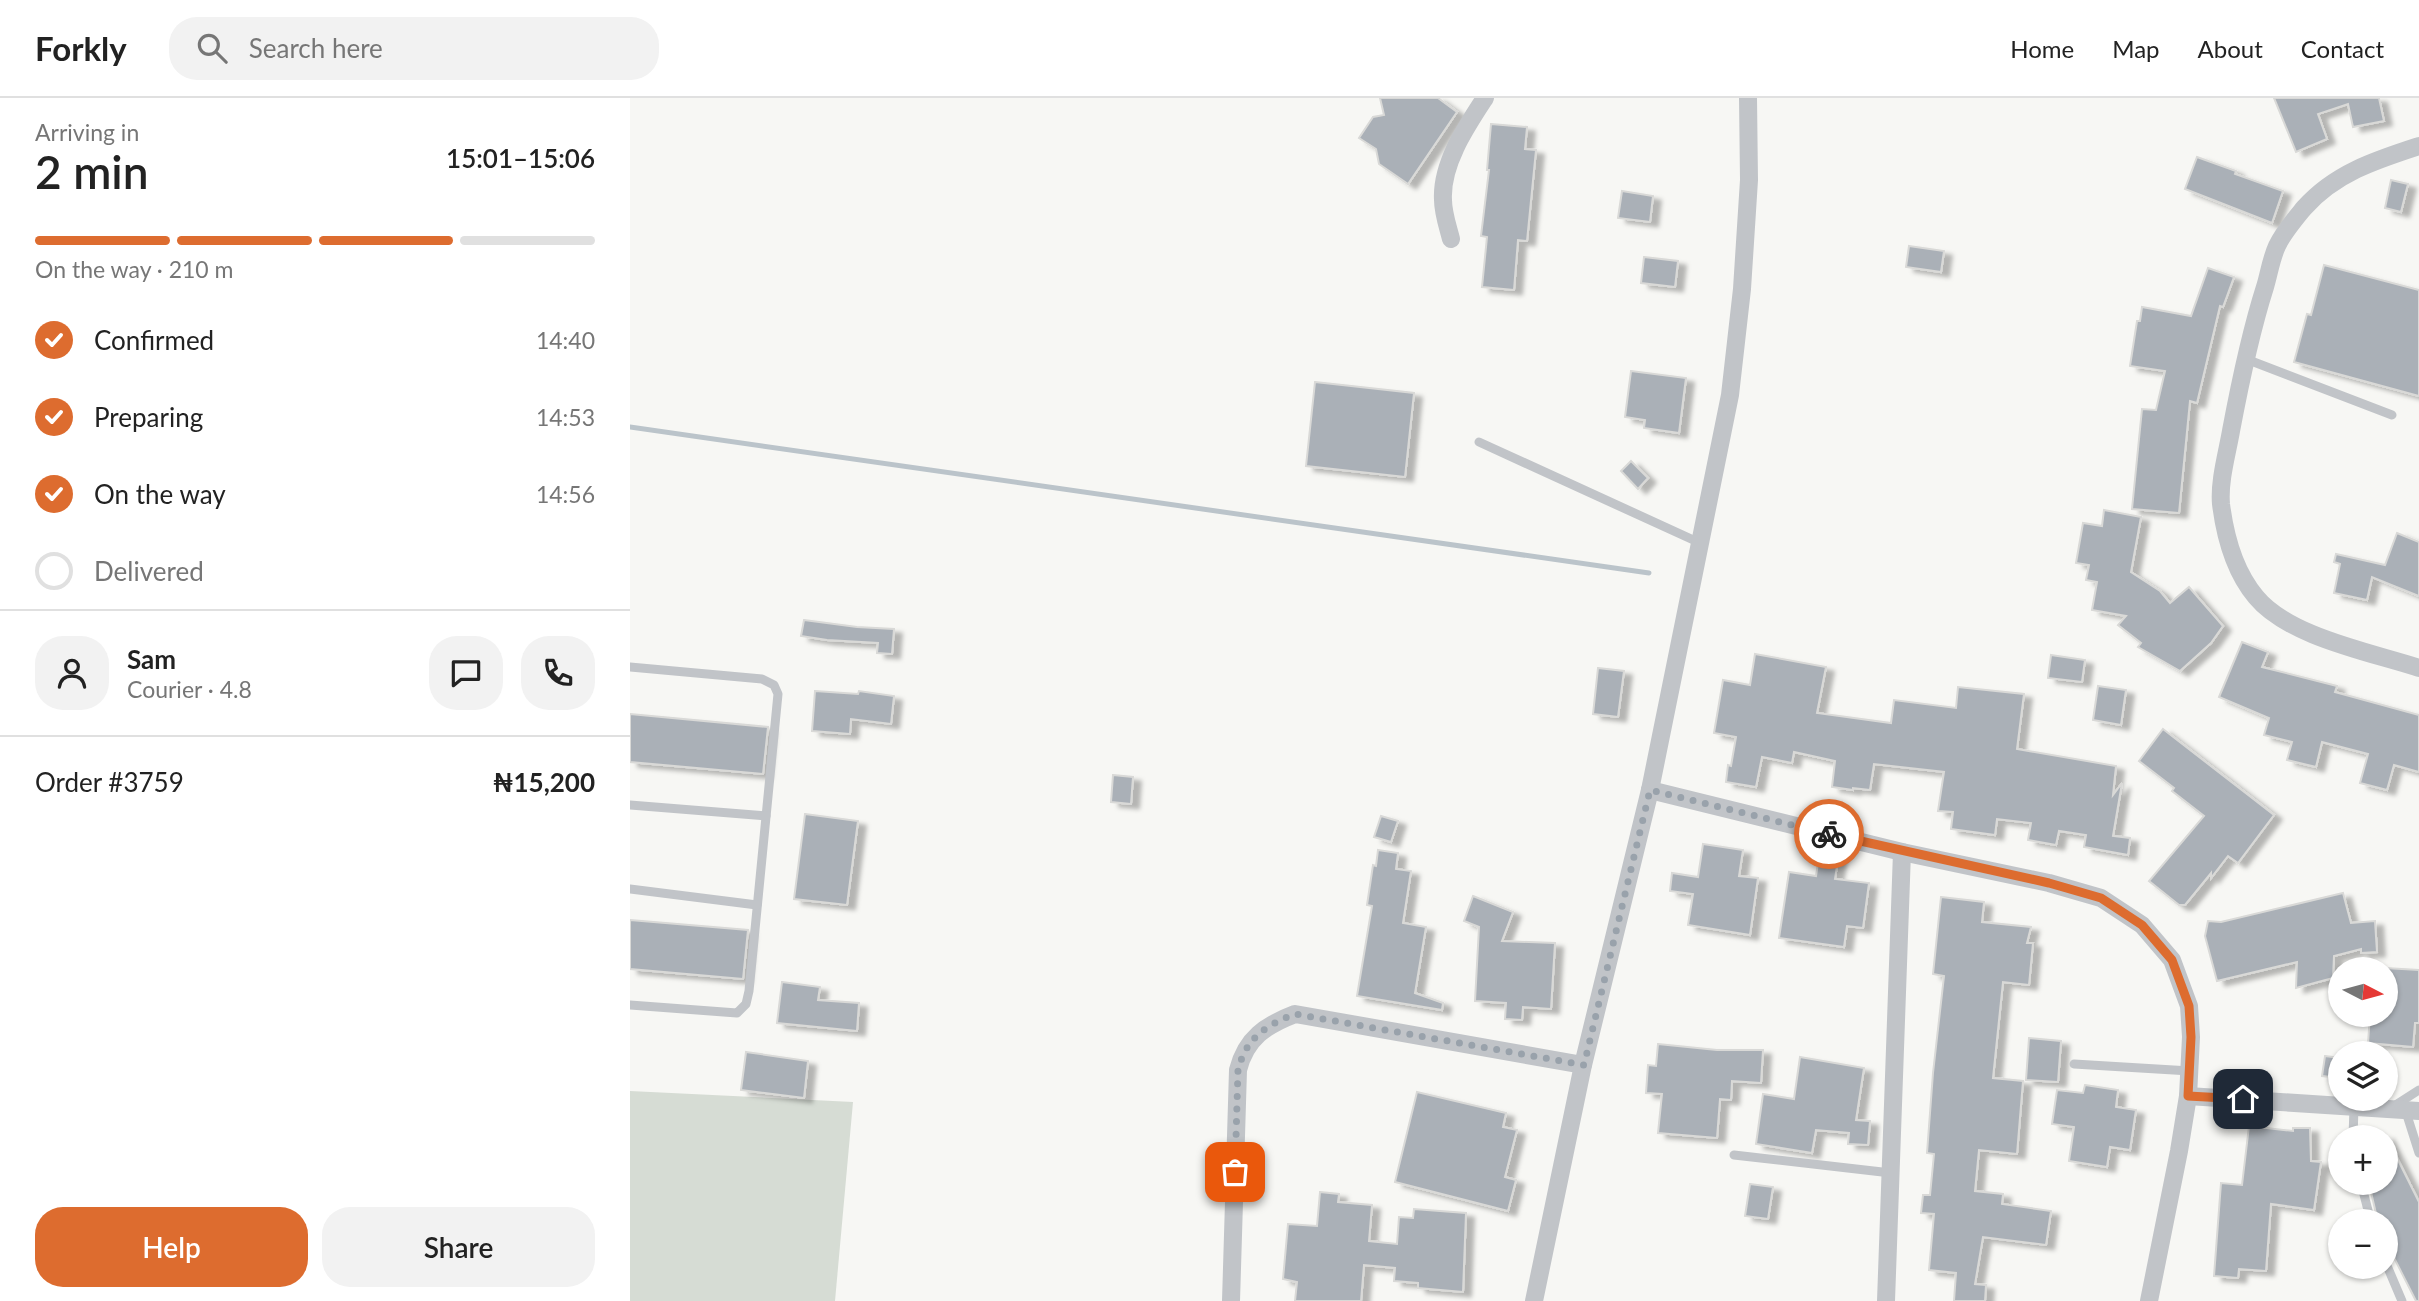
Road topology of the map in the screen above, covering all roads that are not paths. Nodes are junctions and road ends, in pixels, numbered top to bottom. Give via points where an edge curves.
1 (1485, 98) edge
2 (1748, 98) edge
3 (2419, 146) edge
4 (1451, 239) dead end
5 (2246, 359) junction
6 (2392, 415) dead end
7 (1479, 442) dead end
8 (1700, 543) junction
9 (630, 667) edge
10 (2419, 668) edge
11 (1650, 790) junction
12 (630, 805) edge
13 (766, 816) junction
14 (1902, 852) junction
15 (630, 889) edge
16 (757, 905) junction
17 (630, 1005) edge
18 (2074, 1064) dead end
19 (1584, 1065) junction
20 (2190, 1070) junction
21 (2419, 1090) edge
22 (2188, 1096) junction
23 (2328, 1105) edge
24 (2404, 1110) edge
25 (2419, 1153) edge
26 (1734, 1155) dead end
27 (1891, 1173) junction
28 (2393, 1279) edge
29 (1231, 1301) edge
30 (1534, 1301) edge
31 (1886, 1301) edge
32 (2149, 1301) edge
33 (2402, 1301) edge

1 - 4 street via 1445,178 1443,201
2 - 8 street via 1749,180 1742,289 1730,395
3 - 5 street via 2360,166 2331,183 2305,207 2277,246
5 - 6 lane
5 - 10 street via 2221,501 2238,569 2256,597 2277,617 2309,633
7 - 8 lane
8 - 11 street
9 - 13 lane via 762,679 774,685 778,694
11 - 14 street
11 - 19 street
12 - 13 lane
13 - 16 lane
14 - 20 street via 2101,898 2142,925 2172,960 2189,1006
14 - 27 street
15 - 16 lane
16 - 17 lane via 749,991 746,1004 737,1013
18 - 20 lane
19 - 29 street via 1295,1014 1261,1032 1242,1053 1238,1070
19 - 30 street
20 - 22 street
21 - 24 lane
22 - 23 street
22 - 32 street
24 - 25 lane
26 - 27 lane
27 - 31 street
28 - 33 lane

